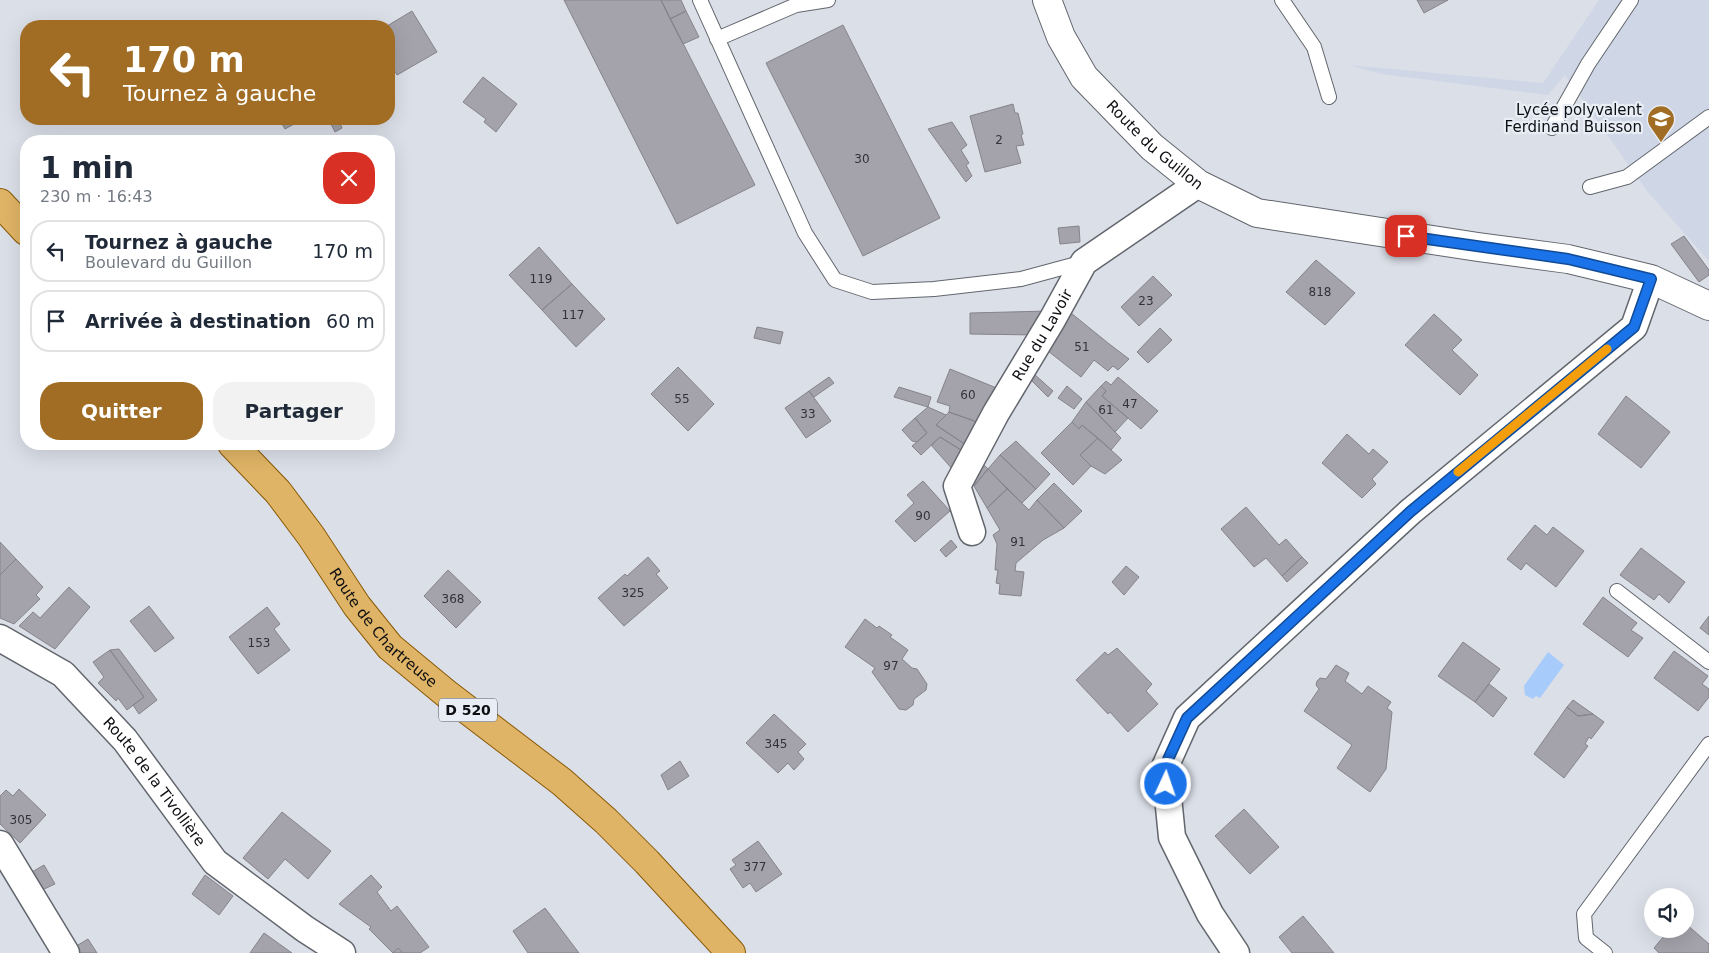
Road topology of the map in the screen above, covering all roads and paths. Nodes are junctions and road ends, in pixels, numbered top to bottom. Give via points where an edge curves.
1 (700, 0) edge
2 (828, 0) edge
3 (1047, 0) edge
4 (1282, 0) edge
5 (1631, 0) edge
6 (718, 39) junction
7 (1328, 97) dead end
8 (1706, 123) edge
9 (1552, 128) dead end
10 (1198, 184) junction
11 (1590, 187) dead end
12 (0, 203) edge
13 (20, 225) edge
14 (1084, 262) junction
15 (1651, 279) junction
16 (1709, 306) edge
17 (238, 450) edge
18 (972, 532) dead end
19 (1617, 590) dead end
20 (0, 638) edge
21 (1709, 662) edge
22 (1709, 744) edge
23 (0, 844) edge
24 (66, 953) edge
25 (342, 953) edge
26 (731, 953) edge
27 (1236, 953) edge
28 (1605, 953) edge

1 - 6 lane
2 - 6 lane via 796,5
3 - 10 street, Route du Guillon via 1061,36 1084,77 1152,147
4 - 7 lane via 1314,47
5 - 9 lane via 1588,64
6 - 14 lane via 805,233 834,280 872,292 934,289 1021,279
8 - 11 lane via 1627,177
10 - 14 street, Rue du Lavoir
10 - 15 street, Route du Guillon via 1257,213 1568,259
12 - 13 main road
14 - 18 street, Rue du Lavoir via 957,486
15 - 16 street, Route du Guillon
15 - 27 street via 1634,327 1410,512 1187,718 1165,766 1172,837 1210,914
17 - 26 main road, Route de Chartreuse / D 520 via 278,492 357,606 390,647 562,782 606,821
19 - 21 lane
20 - 25 street, Route de la Tivollière via 63,674 125,740 215,862
22 - 28 lane via 1584,914 1586,938
23 - 24 street

